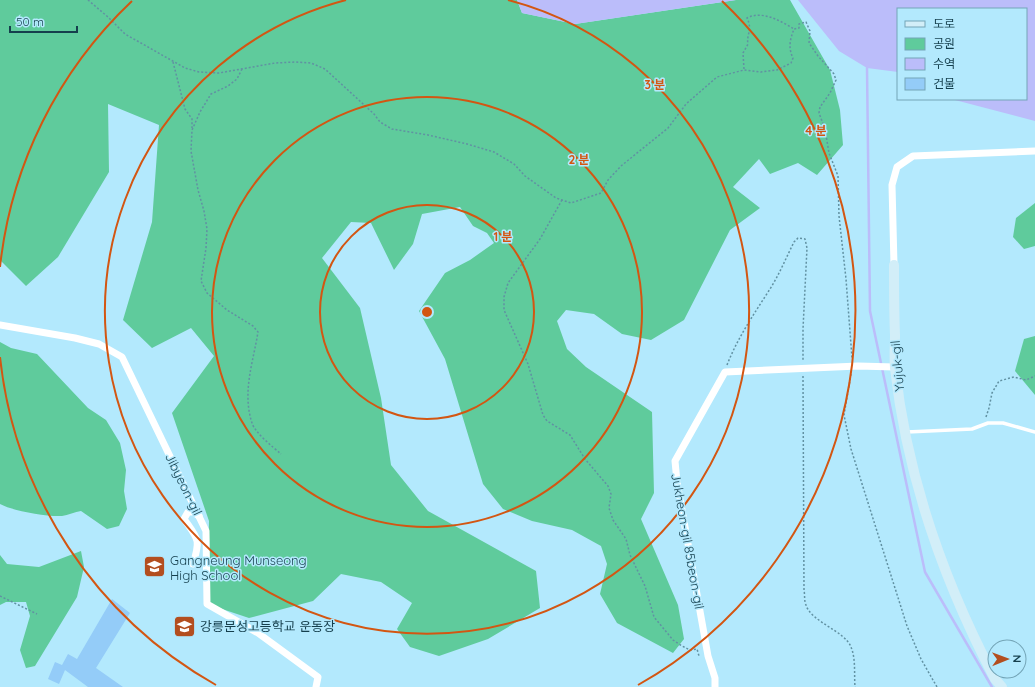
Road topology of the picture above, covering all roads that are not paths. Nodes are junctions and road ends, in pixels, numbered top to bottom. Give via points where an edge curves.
1 (1035, 150) edge
2 (894, 265) joint
3 (0, 325) edge
4 (895, 367) junction
5 (906, 432) junction
6 (1035, 432) edge
7 (199, 516) junction
8 (193, 564) dead end
9 (316, 687) edge
10 (715, 687) edge
11 (1002, 687) edge

1 - 2 street, Yujuk-gil via 913,156 897,167 892,185
2 - 4 street, Yujuk-gil
3 - 7 street, Jibyeon-gil via 99,344 122,357
4 - 5 street, Yujuk-gil
4 - 10 street, Jukheon-gil 85beon-gil via 725,372 674,461
5 - 6 lane via 972,429 988,423 1003,423
5 - 11 street, Yujuk-gil via 917,482 938,552 979,649
7 - 8 street via 188,512 184,519 197,537
7 - 9 street, Jibyeon-gil via 206,531 207,604 258,633 318,677

